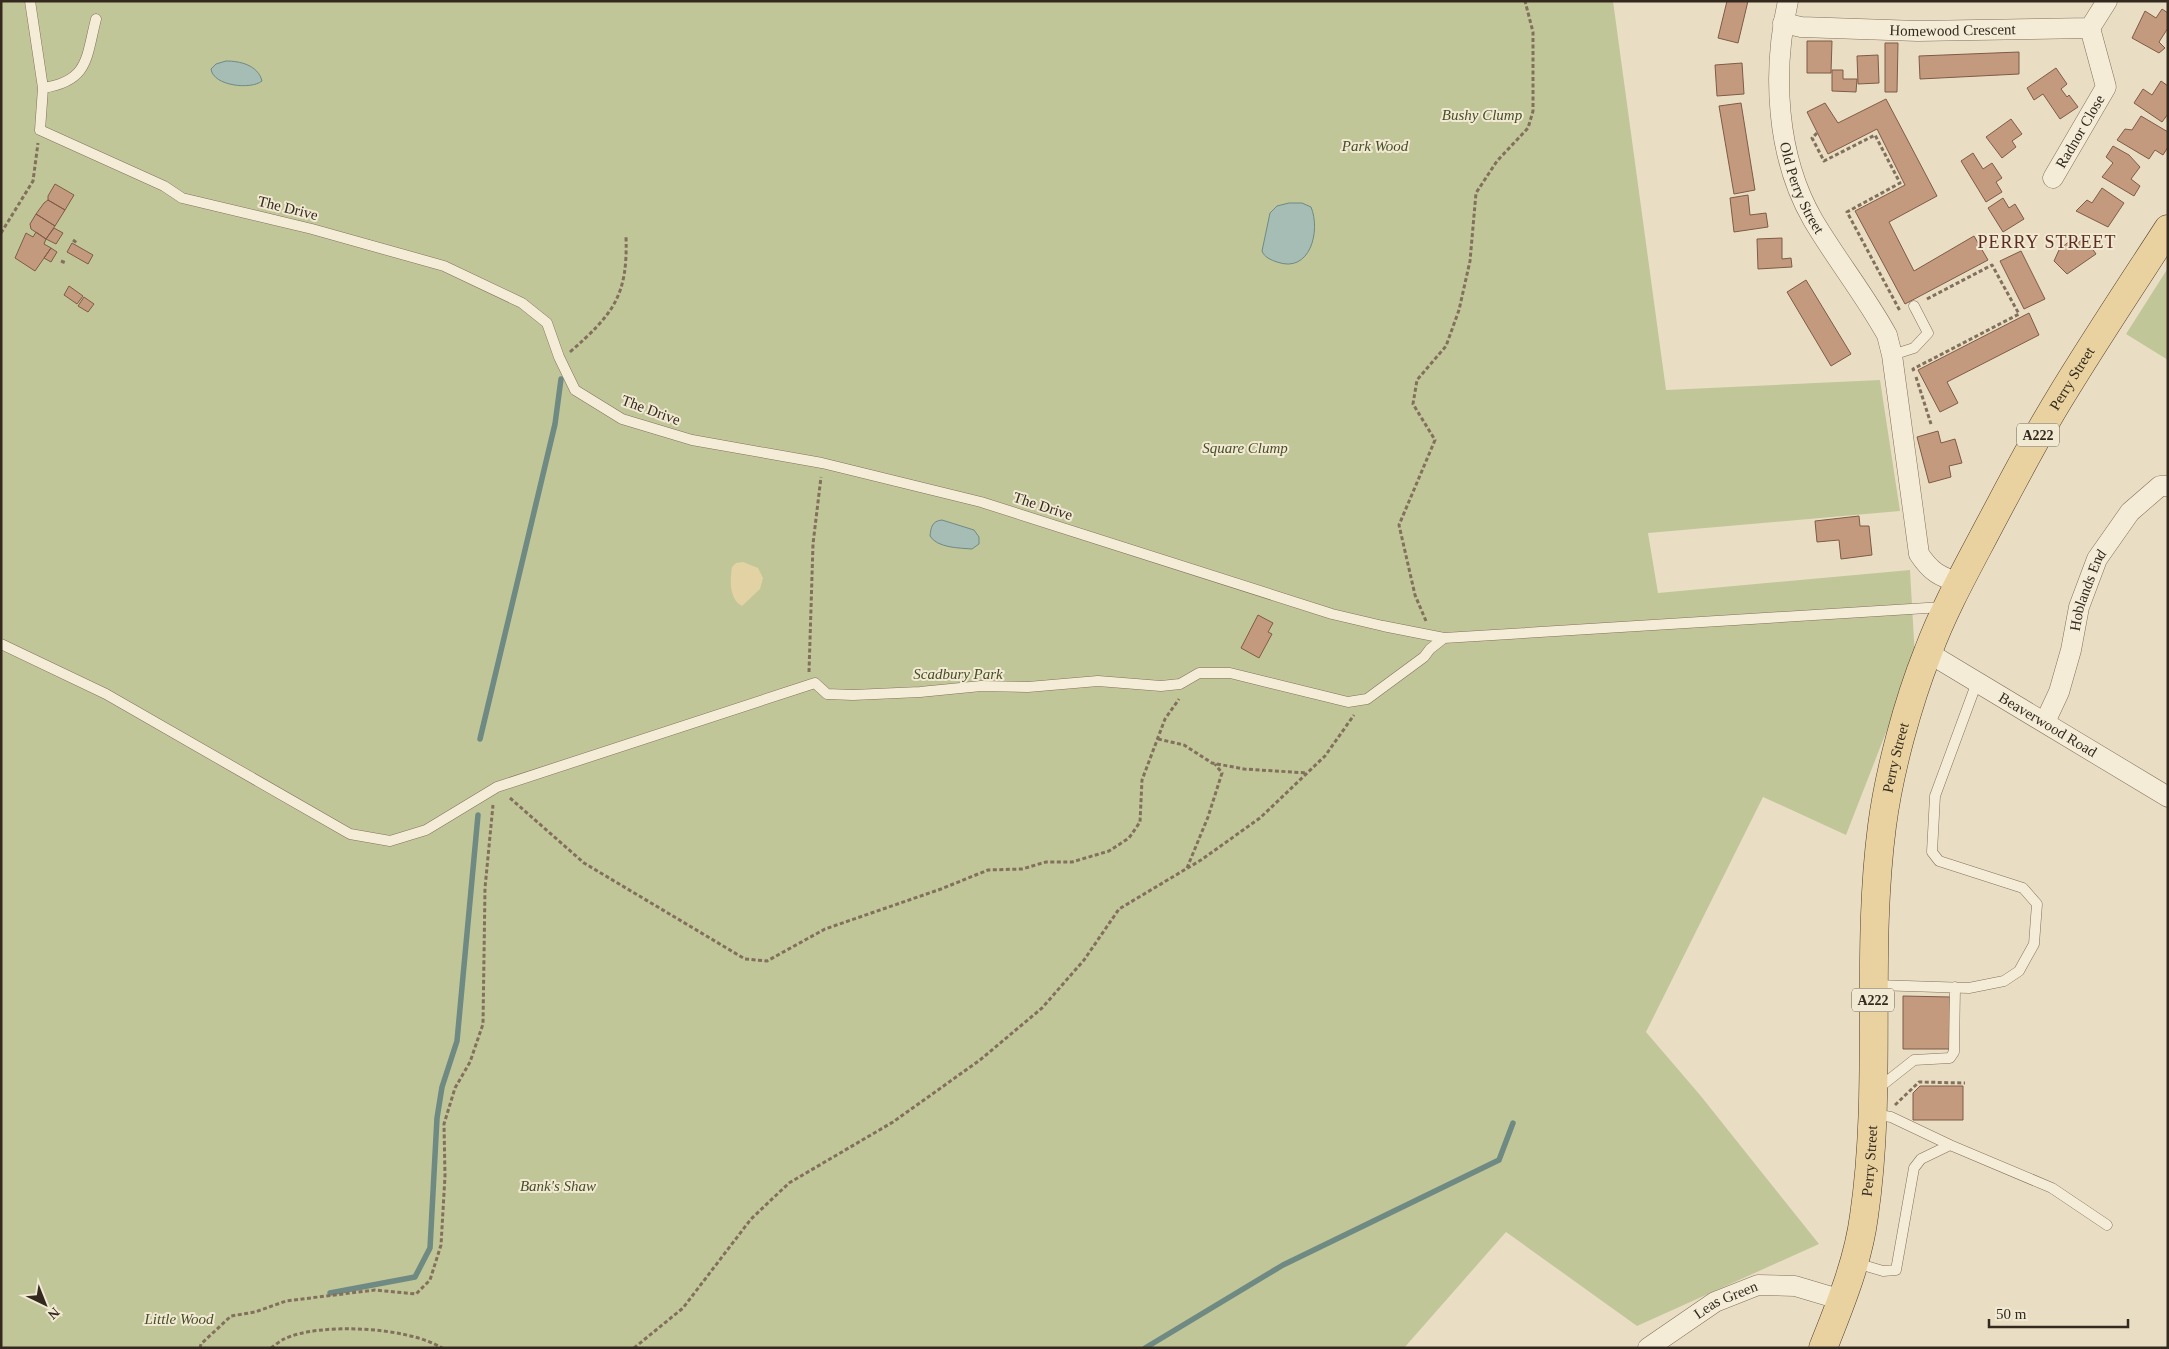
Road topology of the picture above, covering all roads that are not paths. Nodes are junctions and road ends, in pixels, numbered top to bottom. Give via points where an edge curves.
1 (30, 1) edge
2 (1788, 1) edge
3 (2107, 1) edge
4 (96, 18) dead end
5 (1783, 23) junction
6 (2090, 28) junction
7 (43, 88) junction
8 (2054, 178) dead end
9 (2168, 229) edge
10 (1914, 306) road end
11 (1892, 355) junction
12 (2168, 486) edge
13 (1959, 583) junction
14 (1948, 607) junction
15 (1441, 638) junction
16 (1, 644) edge
17 (1927, 652) junction
18 (1977, 682) junction
19 (2045, 722) junction
20 (2168, 797) edge
21 (1874, 985) junction
22 (1955, 988) junction
23 (1878, 1105) junction
24 (1950, 1145) junction
25 (2107, 1225) dead end
26 (1855, 1262) junction
27 (1842, 1300) junction
28 (1648, 1348) edge
29 (1823, 1348) edge

1 - 7 lane
2 - 5 street, Old Perry Street
3 - 6 street
4 - 7 lane via 88,54 77,76 62,84
5 - 6 street, Homewood Crescent via 1801,27 1918,32
5 - 11 street, Old Perry Street via 1779,94 1784,137 1800,195 1878,320
6 - 8 street, Radnor Close via 2106,87
7 - 15 lane, The Drive via 40,130 164,186 182,198 312,229 444,266 522,302 547,323 575,390 622,419 692,440 822,464 981,502 1332,614
9 - 13 main road, Perry Street / A222 via 2058,401
10 - 11 lane via 1928,333 1914,348
11 - 13 street, Old Perry Street via 1919,554 1929,568
12 - 19 street, Hoblands End via 2160,486 2130,512 2097,559 2079,607 2072,650 2059,692
13 - 14 main road, Perry Street / A222
14 - 15 lane, The Drive
14 - 17 main road, Perry Street / A222
15 - 16 lane via 1424,657 1367,699 1348,702 1230,672 1199,673 1180,684 1161,686 1098,681 853,695 827,694 815,683 497,787 426,830 390,841 350,834 106,694
17 - 18 street, Beaverwood Road
17 - 21 main road, Perry Street / A222 via 1909,707 1882,824 1875,900
18 - 19 street, Beaverwood Road
18 - 22 lane via 1935,796 1932,852 1939,860 2023,888 2037,904 2034,944 2018,971 2004,981
19 - 20 street, Beaverwood Road
21 - 22 lane
21 - 23 main road, Perry Street / A222
22 - 23 lane via 1952,1056 1914,1060
23 - 24 lane via 1891,1117
23 - 26 main road, Perry Street / A222
24 - 25 lane via 2052,1188
24 - 26 lane via 1921,1159 1914,1168 1896,1270 1882,1271
26 - 27 main road, Perry Street / A222
27 - 28 street, Leas Green via 1796,1286 1758,1285 1715,1302
27 - 29 main road, Perry Street / A222

